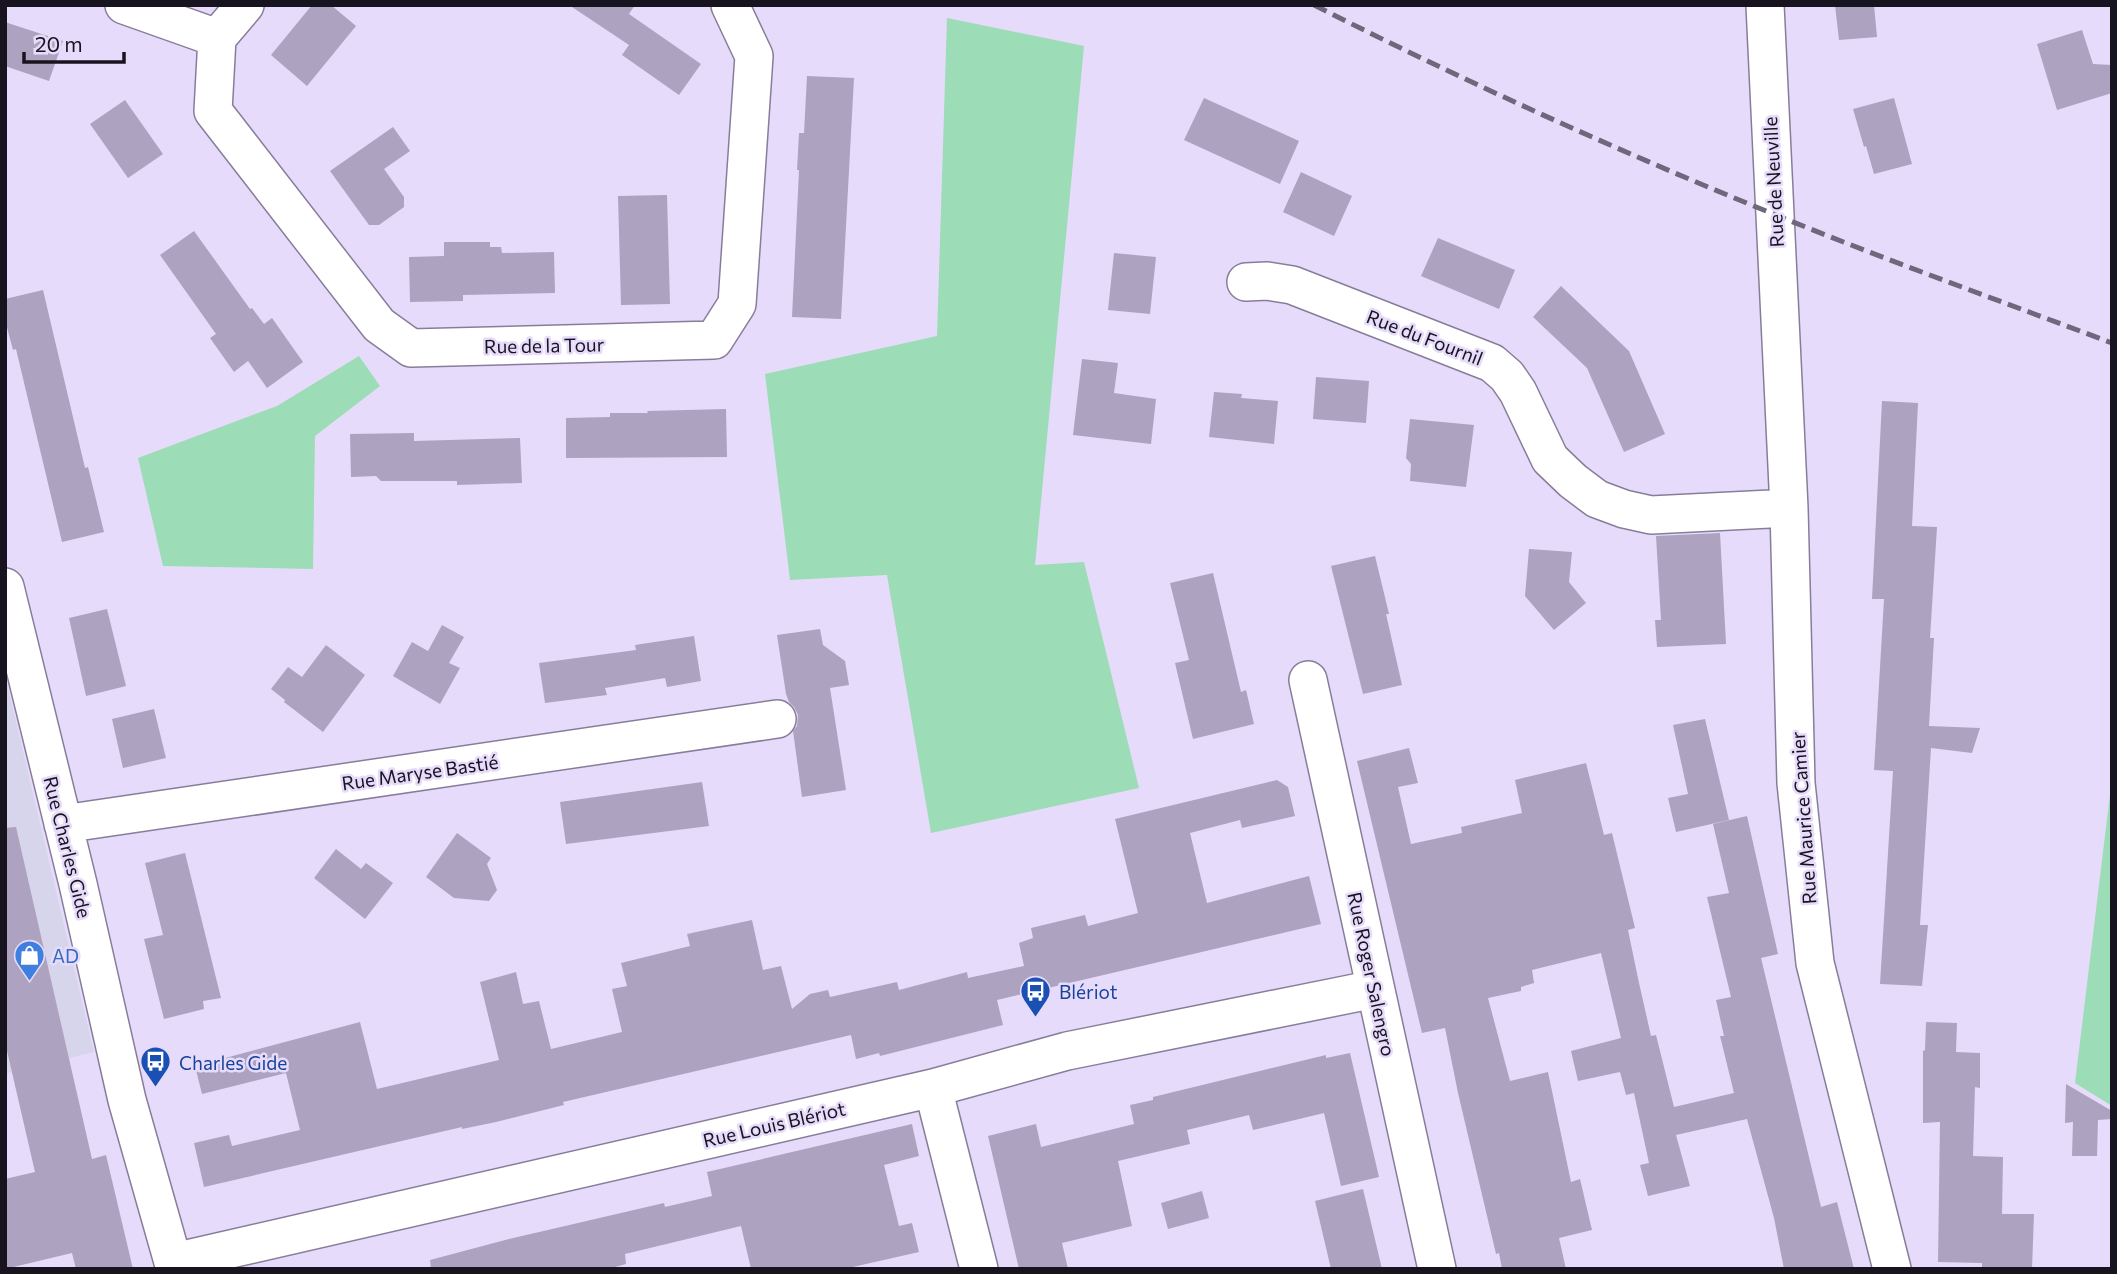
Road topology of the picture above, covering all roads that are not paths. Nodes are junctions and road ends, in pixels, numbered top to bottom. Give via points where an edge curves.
1 (124, 5) edge
2 (245, 5) edge
3 (730, 5) edge
4 (1765, 5) edge
5 (217, 38) junction
6 (1246, 282) dead end
7 (1781, 358) joint
8 (1789, 508) junction
9 (5, 587) edge
10 (1308, 680) dead end
11 (777, 719) dead end
12 (63, 824) junction
13 (1375, 989) junction
14 (933, 1087) junction
15 (175, 1265) edge
16 (979, 1269) edge
17 (1437, 1269) edge
18 (1892, 1269) edge

1 - 5 street
2 - 5 street
3 - 5 street, Rue de la Tour via 754,56 737,304 714,341 411,348 379,325 213,111
4 - 7 street, Rue de Neuville
6 - 8 street, Rue du Fournil via 1292,285 1492,363 1518,392 1550,459 1597,499 1651,515
7 - 8 street, Rue Maurice Camier
8 - 18 street, Rue Maurice Camier via 1796,783 1815,963
9 - 12 street, Rue Charles Gide
10 - 13 street, Rue Roger Salengro
11 - 12 street, Rue Maryse Bastié
12 - 15 street, Rue Charles Gide via 127,1100
13 - 14 street, Rue Louis Blériot via 1046,1055
13 - 17 street, Rue Roger Salengro
14 - 15 street, Rue Louis Blériot
14 - 16 street

